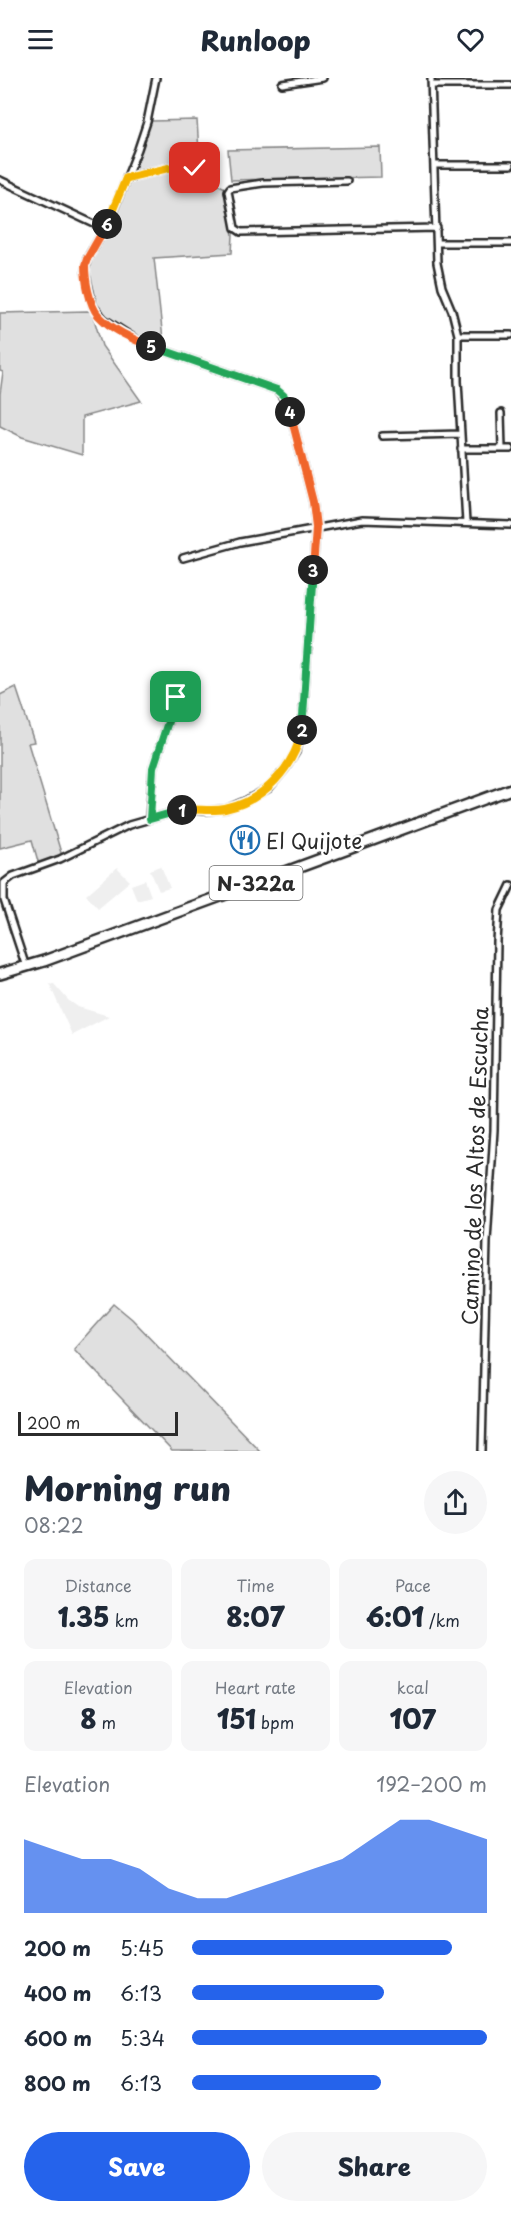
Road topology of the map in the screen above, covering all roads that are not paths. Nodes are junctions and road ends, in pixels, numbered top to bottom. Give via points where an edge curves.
1 (156, 78) edge
2 (323, 78) edge
3 (431, 81) edge
4 (282, 84) dead end
5 (511, 84) edge
6 (435, 165) junction
7 (511, 165) edge
8 (195, 168) dead end
9 (126, 178) junction
10 (0, 180) edge
11 (347, 181) dead end
12 (437, 228) junction
13 (105, 229) junction
14 (437, 243) junction
15 (511, 243) edge
16 (458, 335) junction
17 (511, 335) edge
18 (501, 413) dead end
19 (461, 434) junction
20 (382, 436) dead end
21 (502, 448) junction
22 (461, 449) junction
23 (511, 449) edge
24 (466, 523) junction
25 (511, 525) edge
26 (316, 527) junction
27 (183, 558) dead end
28 (176, 697) dead end
29 (511, 789) edge
30 (150, 819) junction
31 (2, 882) edge
32 (511, 885) edge
33 (26, 967) junction
34 (0, 974) edge
35 (482, 1451) edge

1 - 9 street via 147,122
2 - 4 street
3 - 5 street
3 - 6 street
6 - 7 street
6 - 12 street
8 - 9 street via 177,166
9 - 13 street
10 - 13 street
11 - 12 street via 263,183 230,188 235,228 242,232
12 - 14 street
13 - 26 street via 85,265 98,314 140,342 268,386 284,396 313,502
14 - 15 street
14 - 16 street via 442,286
16 - 17 street
16 - 19 street
18 - 21 street
19 - 20 street
19 - 22 street
21 - 22 street
21 - 23 street
22 - 24 street
24 - 25 street
24 - 26 street via 362,520
26 - 27 street
26 - 30 street via 302,731 296,752 269,788 247,800 226,809 185,809
28 - 30 street via 153,768
29 - 33 highway, N-322a
30 - 31 street
31 - 33 street
32 - 35 street, Camino de los Altos de Escucha via 499,910 497,942
33 - 34 highway, N-322a

